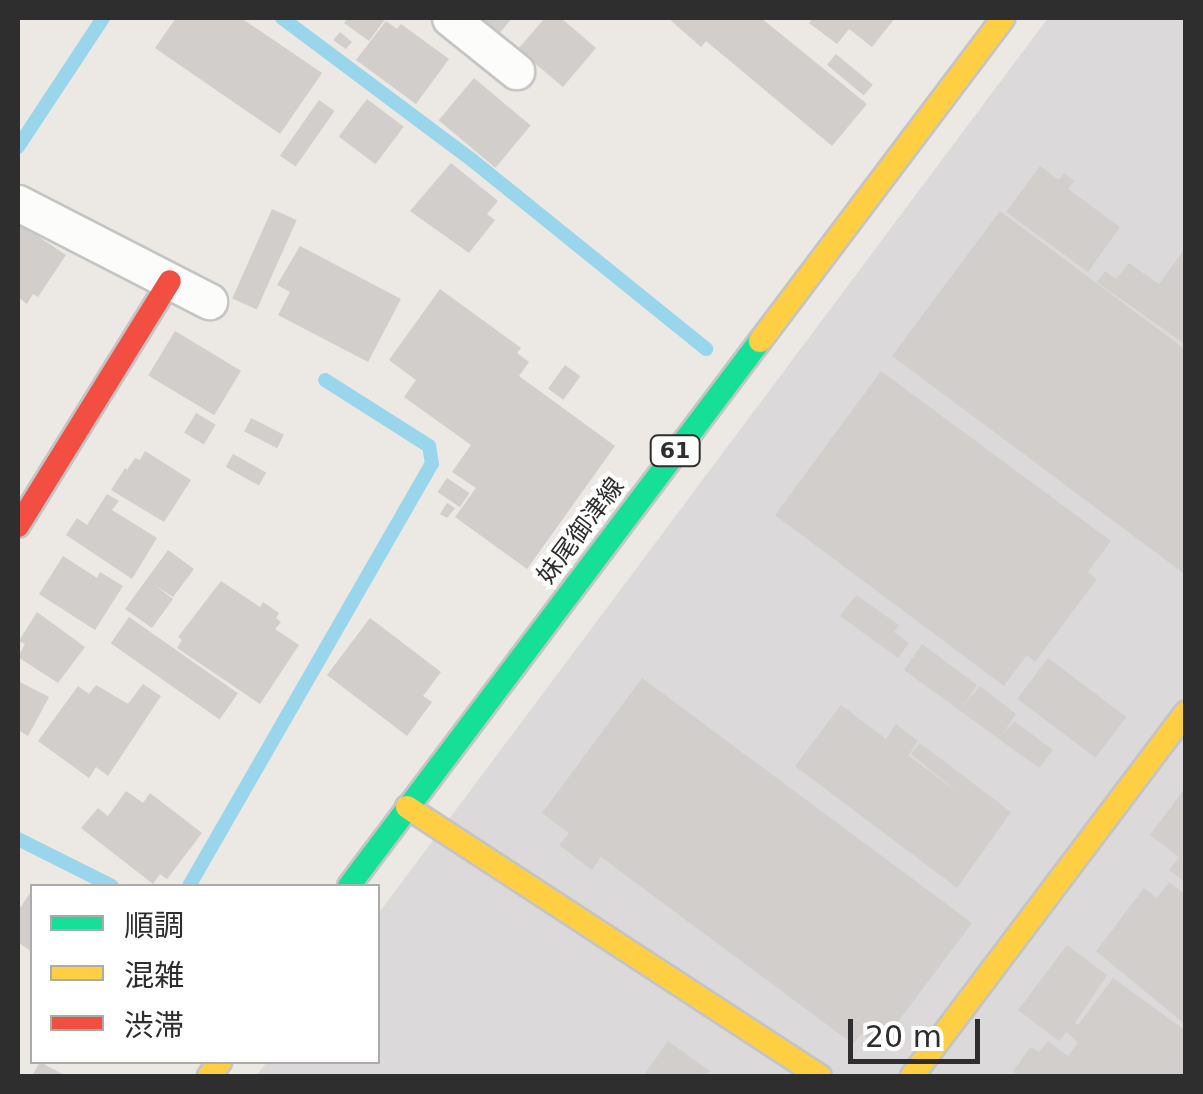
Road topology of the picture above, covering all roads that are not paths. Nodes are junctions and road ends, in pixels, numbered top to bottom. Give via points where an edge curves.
1 (450, 18) edge
2 (1003, 18) edge
3 (516, 71) dead end
4 (18, 204) edge
5 (170, 281) junction
6 (209, 300) dead end
7 (18, 526) edge
8 (1186, 713) edge
9 (408, 808) junction
10 (351, 884) edge
11 (820, 1076) edge
12 (912, 1076) edge

1 - 3 street
2 - 9 street, 妹尾御津線 / 61
4 - 5 street
5 - 6 street
5 - 7 street
8 - 12 street
9 - 10 street, 妹尾御津線 / 61
9 - 11 street

